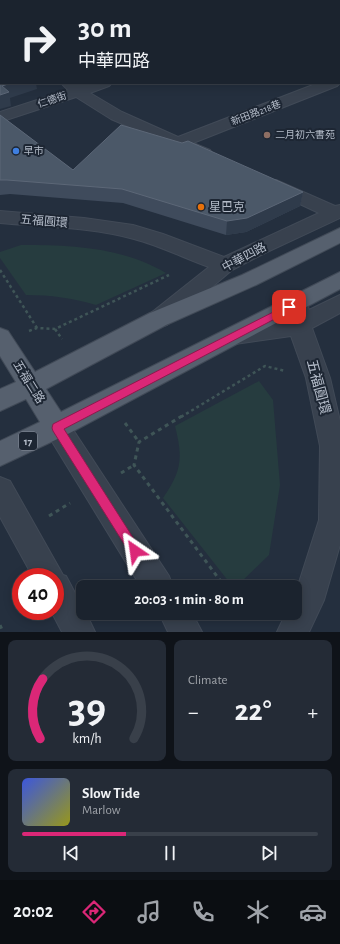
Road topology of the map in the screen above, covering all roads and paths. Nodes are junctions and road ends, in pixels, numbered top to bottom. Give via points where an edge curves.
1 (96, 84) edge
2 (329, 84) edge
3 (74, 87) edge
4 (0, 117) edge
5 (179, 142) junction
6 (222, 162) edge
7 (264, 181) edge
8 (337, 212) edge
9 (0, 217) edge
10 (340, 235) edge
11 (225, 265) junction
12 (0, 270) edge
13 (174, 272) dead end
14 (340, 280) edge
15 (340, 303) edge
16 (298, 314) junction
17 (158, 319) junction
18 (0, 337) edge
19 (265, 366) dead end
20 (32, 386) junction
21 (0, 401) edge
22 (57, 428) junction
23 (0, 454) edge
24 (134, 466) junction
25 (96, 488) junction
26 (0, 490) edge
27 (24, 530) junction
28 (44, 568) edge
29 (154, 580) edge
30 (220, 580) edge
31 (64, 604) edge
32 (178, 620) edge
33 (0, 625) edge
34 (3, 632) edge
35 (79, 632) edge
36 (186, 632) edge
37 (293, 632) edge

1 - 3 street, 仁德街
2 - 5 street, 新田路218巷
3 - 4 street, 仁德街
3 - 5 street via 122,120
5 - 6 street
7 - 8 street
8 - 11 street, 中華四路
9 - 11 street, 五福圓環 via 100,226 133,232
10 - 17 main road, 中華四路 via 249,280
11 - 17 street, 中華四路
12 - 13 path via 37,328 55,329
14 - 16 main road
15 - 16 street
16 - 22 main road via 235,335
16 - 37 street, 五福圓環 via 318,378 333,446 333,520 309,600
17 - 20 main road, 中華四路
18 - 20 main road, 五福二路
19 - 24 path via 139,442
20 - 21 main road, 中華四路
20 - 22 main road, 五福二路
22 - 23 main road, 17
22 - 25 street
24 - 25 path
24 - 30 path
25 - 27 path
25 - 29 street
26 - 27 street
27 - 28 street
31 - 35 street
32 - 36 street
33 - 34 path

